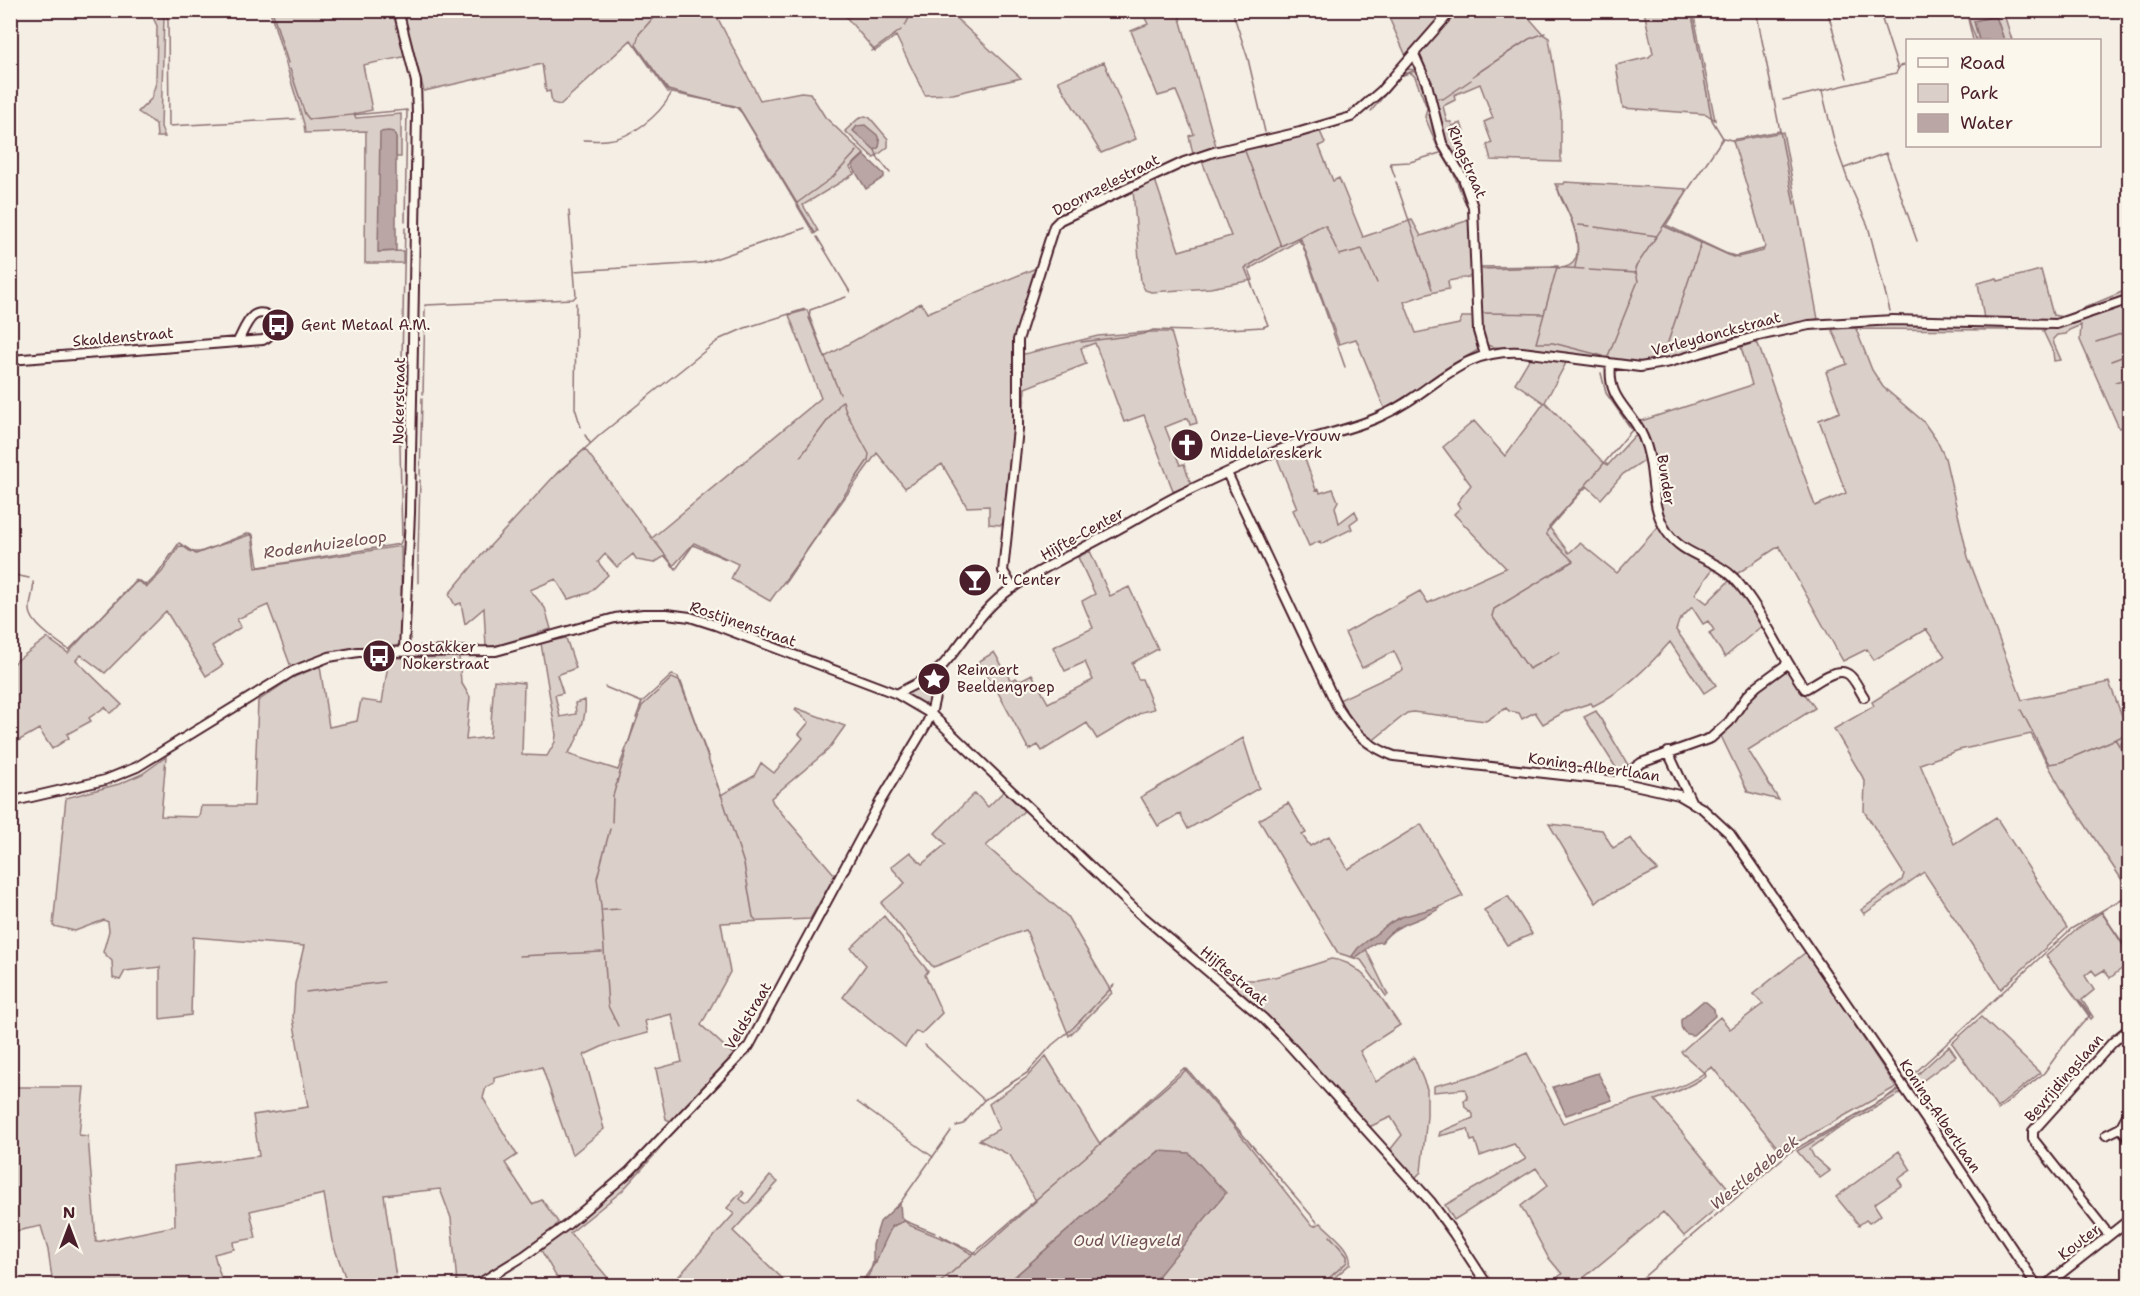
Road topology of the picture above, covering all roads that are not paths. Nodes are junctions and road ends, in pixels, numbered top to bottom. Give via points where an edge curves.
1 (398, 10) edge
2 (1452, 10) edge
3 (1414, 54) junction
4 (1404, 66) junction
5 (1420, 68) junction
6 (2130, 298) edge
7 (238, 341) junction
8 (1485, 355) junction
9 (10, 360) edge
10 (1611, 364) junction
11 (1227, 472) junction
12 (1013, 588) junction
13 (404, 651) junction
14 (1787, 664) junction
15 (942, 666) junction
16 (897, 693) junction
17 (1864, 697) dead end
18 (932, 714) junction
19 (1668, 752) junction
20 (1616, 781) junction
21 (1691, 801) junction
22 (10, 802) edge
23 (2130, 1028) edge
24 (2126, 1117) dead end
25 (2120, 1128) junction
26 (2106, 1135) dead end
27 (2130, 1138) edge
28 (2130, 1219) edge
29 (2109, 1235) junction
30 (475, 1286) edge
31 (1488, 1286) edge
32 (2037, 1286) edge
33 (2045, 1286) edge

1 - 13 street, Nokerstraat via 416,82 417,116 411,513
2 - 3 street, Doornzelestraat
3 - 4 street, Doornzelestraat
3 - 5 street, Ringstraat
4 - 5 street
4 - 12 street, Doornzelestraat via 1351,117 1184,162 1054,226 1018,340 1018,429 1003,570
5 - 8 street, Ringstraat via 1442,143 1463,178 1473,207 1478,331
6 - 10 street, Verleydonckstraat via 2056,324 1893,320 1819,323 1657,365
7 - 7 street, Skaldenstraat via 263,340 270,336 273,321 261,313 255,314
7 - 9 street, Skaldenstraat
8 - 10 street, Verleydonckstraat via 1522,352
8 - 11 street, Verleydonckstraat via 1449,370 1403,406 1379,417 1295,444
10 - 14 street, Bunder via 1611,388 1648,450 1660,521 1673,541 1714,562 1734,579 1770,629
11 - 12 street, Hijfte-Center
11 - 20 street, Koning-Albertlaan via 1338,708 1359,737 1394,756
12 - 15 street, Hijfte-Center via 980,615
13 - 16 street, Rostijnenstraat via 496,651 615,618 667,614 715,625
13 - 22 street, Rostijnenstraat via 339,655 306,665 137,767 105,780
14 - 17 street, Bunder via 1805,689 1837,672 1846,672
14 - 19 street via 1757,686 1712,738
15 - 16 street, Hijfte-Center
15 - 18 street, Hijfte-Center
16 - 18 street, Rostijnenstraat
18 - 30 street, Veldstraat via 880,802 749,1046 630,1171 532,1251
18 - 31 street, Hijftestraat via 1140,914 1283,1038 1431,1202
19 - 20 street via 1641,763
19 - 21 street
20 - 21 street, Koning-Albertlaan via 1662,790
21 - 32 street, Koning-Albertlaan via 1730,834
23 - 29 street, Bevrijdingslaan via 2032,1131 2033,1138
24 - 25 street
25 - 26 street
25 - 27 street
28 - 29 street, Kouter
29 - 33 street, Kouter

